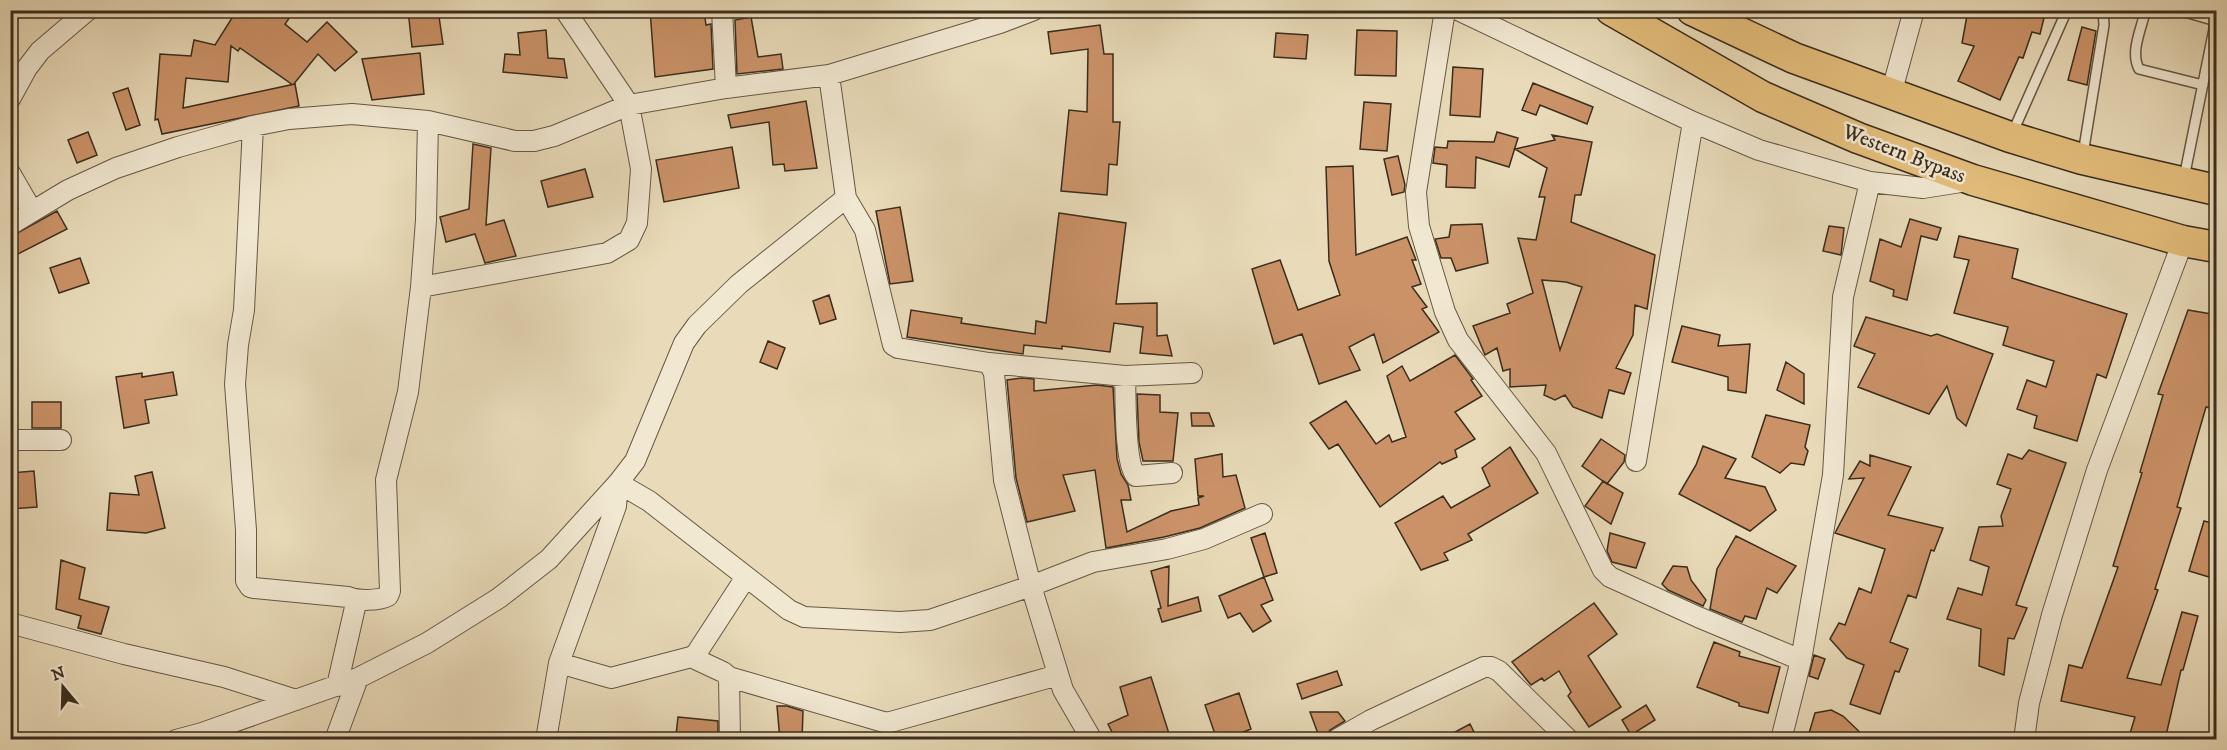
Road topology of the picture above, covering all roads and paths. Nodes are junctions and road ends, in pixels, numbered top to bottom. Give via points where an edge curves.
1 (88, 10) edge
2 (565, 10) edge
3 (722, 10) edge
4 (1034, 10) edge
5 (1445, 10) edge
6 (1458, 10) edge
7 (1611, 10) edge
8 (1692, 10) edge
9 (1914, 10) edge
10 (2067, 10) edge
11 (2103, 10) edge
12 (2150, 10) edge
13 (2178, 10) edge
14 (2216, 20) edge
15 (829, 75) junction
16 (2203, 85) junction
17 (726, 88) junction
18 (1891, 94) junction
19 (10, 99) edge
20 (629, 105) junction
21 (428, 121) junction
22 (1693, 123) junction
23 (253, 126) junction
24 (2010, 137) junction
25 (2082, 159) junction
26 (10, 173) edge
27 (1973, 180) junction
28 (1870, 182) junction
29 (2183, 183) junction
30 (2217, 190) edge
31 (846, 198) junction
32 (32, 211) junction
33 (10, 225) edge
34 (2183, 241) junction
35 (2217, 247) edge
36 (421, 287) junction
37 (989, 363) junction
38 (1192, 373) dead end
39 (1125, 376) junction
40 (10, 440) edge
41 (61, 440) dead end
42 (1636, 461) dead end
43 (1172, 473) dead end
44 (618, 483) junction
45 (1262, 514) dead end
46 (746, 578) junction
47 (1031, 586) junction
48 (354, 599) junction
49 (10, 623) edge
50 (691, 657) junction
51 (1801, 660) junction
52 (559, 663) junction
53 (1058, 675) junction
54 (729, 677) junction
55 (358, 678) junction
56 (337, 686) junction
57 (296, 700) junction
58 (886, 731) edge
59 (178, 739) edge
60 (335, 740) edge
61 (546, 740) edge
62 (730, 740) edge
63 (1092, 740) edge
64 (1336, 740) edge
65 (1569, 740) edge
66 (1781, 740) edge
67 (2024, 740) edge

1 - 19 street via 40,51
2 - 20 street
3 - 17 street
4 - 15 street
5 - 51 street via 1416,192 1419,226 1458,340 1546,453 1603,570 1610,577
6 - 22 street
7 - 27 main road, Western Bypass via 1763,97 1858,138
8 - 18 main road via 1794,58
9 - 18 street
10 - 24 lane
11 - 25 lane via 2104,25
12 - 16 lane via 2145,12 2135,51 2139,69
13 - 14 lane
14 - 16 lane
15 - 17 street
15 - 31 street
16 - 29 lane
17 - 20 street
18 - 24 main road
20 - 21 street via 534,141 515,141
20 - 36 street via 641,169 637,223 629,240 608,253
21 - 23 street via 352,114
21 - 36 street
22 - 28 street via 1760,150
22 - 42 street
23 - 32 street via 116,168
23 - 48 street via 244,310 235,384 246,581 254,588
24 - 25 main road
25 - 29 main road
26 - 32 street
27 - 28 street via 1923,188
27 - 34 main road, Western Bypass
28 - 51 street via 1843,297 1833,475
29 - 30 main road
31 - 37 street via 865,230 893,345
31 - 44 street via 739,284 697,325 684,343 635,461
32 - 33 street
34 - 35 main road, Western Bypass
34 - 67 street via 2097,470 2052,615 2029,703
36 - 48 street via 408,392 386,480 390,591 383,599
37 - 39 street
37 - 47 street via 1004,480
38 - 39 street
39 - 43 street via 1131,471 1136,476
40 - 41 street
44 - 46 street via 649,501
44 - 52 street via 616,506
44 - 55 street via 549,559 499,598 428,643
45 - 47 street via 1204,539 1093,562
46 - 47 street via 804,617 900,622 930,620
46 - 50 street
47 - 53 street
48 - 56 street
49 - 57 street via 224,677
50 - 52 street via 611,678
50 - 54 street
51 - 66 street
52 - 61 street
53 - 58 street
53 - 63 street
54 - 58 street
54 - 62 street
55 - 56 street
55 - 60 street
56 - 57 street
57 - 59 street
64 - 65 street via 1484,667 1499,671

